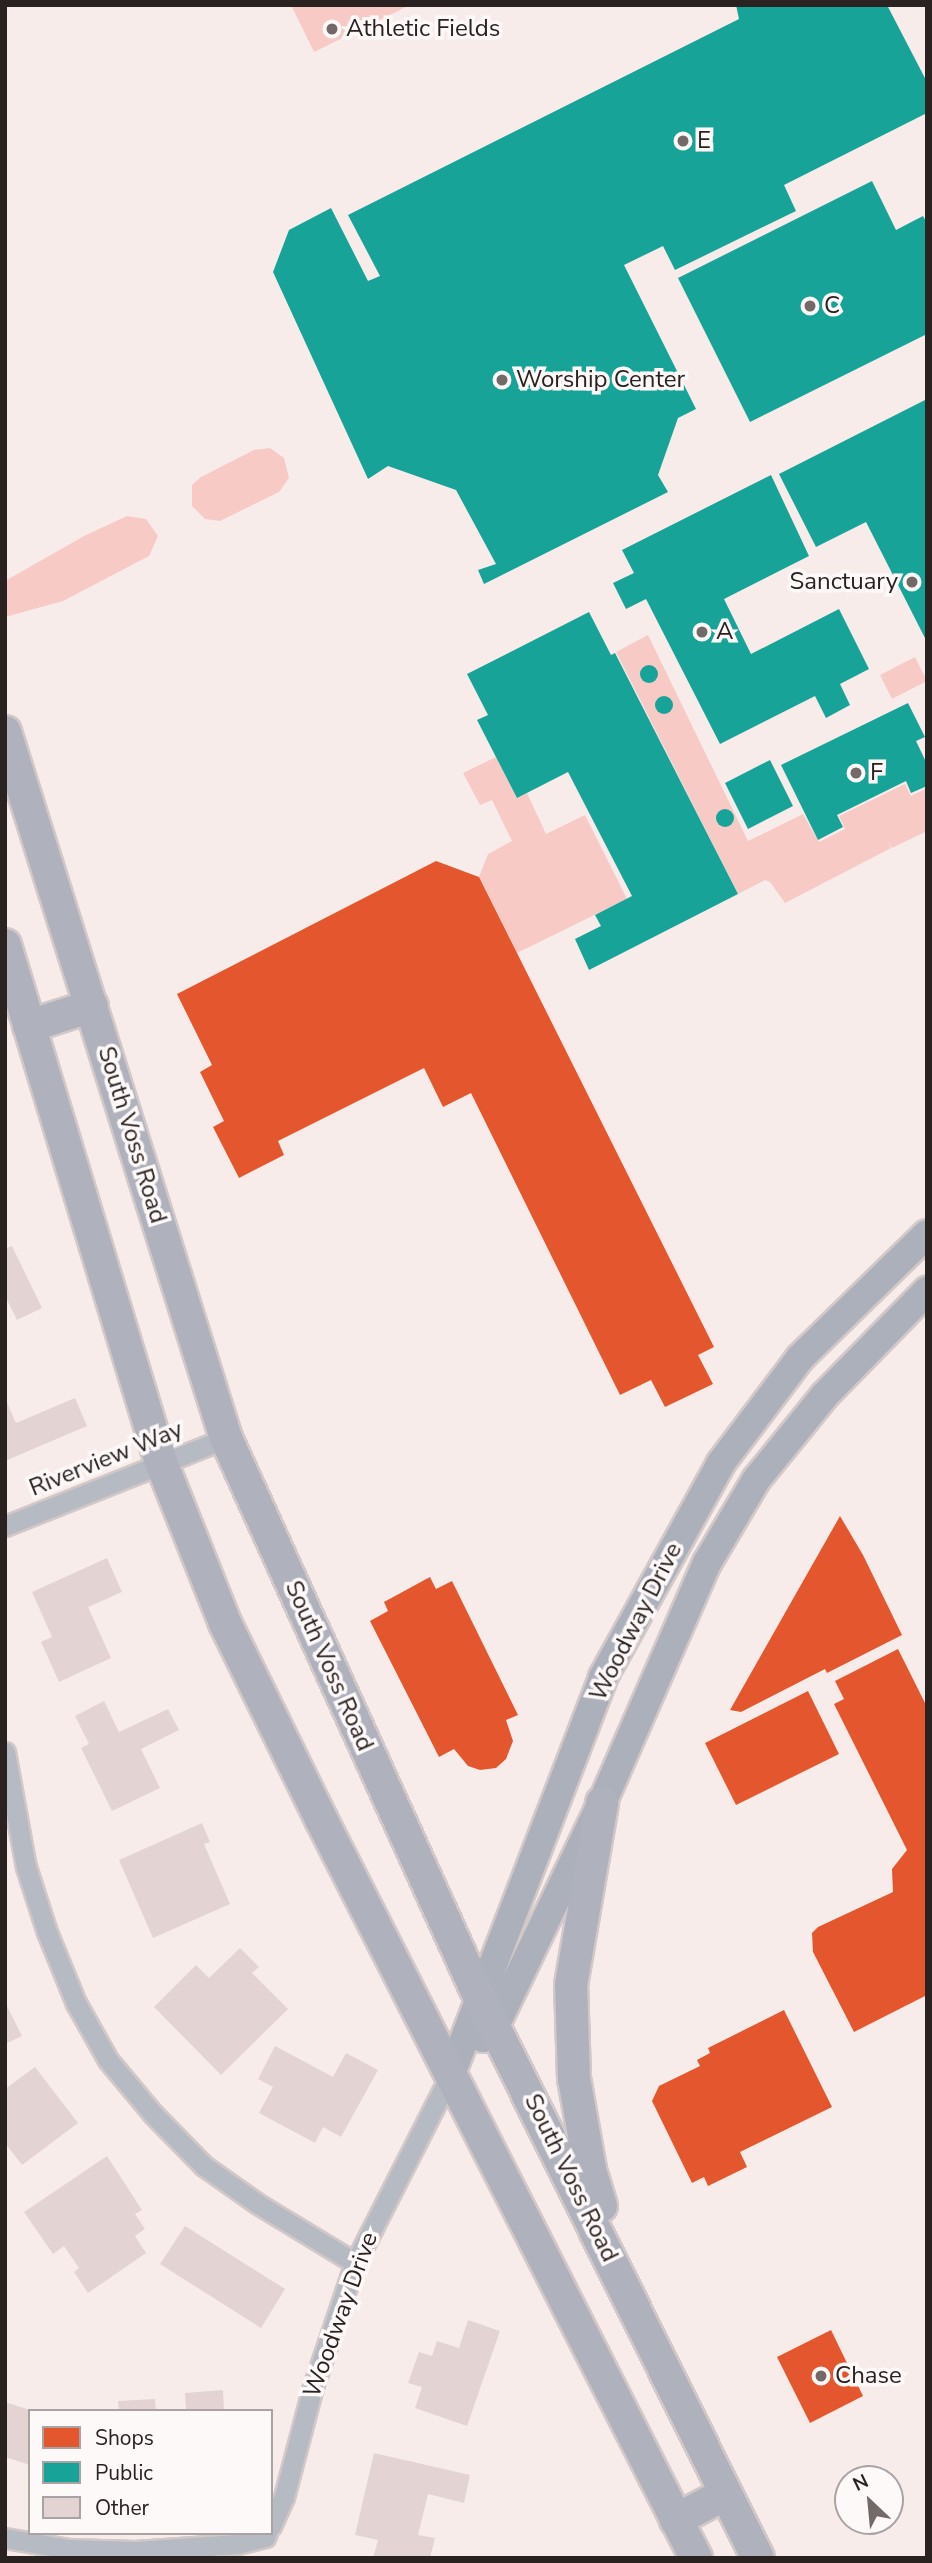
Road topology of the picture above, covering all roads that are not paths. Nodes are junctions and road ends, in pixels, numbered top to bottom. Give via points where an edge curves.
1 (5, 732) edge
2 (5, 945) edge
3 (92, 1006) junction
4 (29, 1026) junction
5 (925, 1240) edge
6 (927, 1291) edge
7 (226, 1438) junction
8 (161, 1462) junction
9 (721, 1463) junction
10 (756, 1480) junction
11 (5, 1526) edge
12 (5, 1752) edge
13 (602, 1803) junction
14 (480, 1996) junction
15 (495, 2026) junction
16 (451, 2074) junction
17 (355, 2263) junction
18 (627, 2291) junction
19 (725, 2494) junction
20 (676, 2520) junction
21 (273, 2521) edge
22 (260, 2535) edge
23 (5, 2538) edge
24 (696, 2558) edge
25 (758, 2558) edge

1 - 3 main road, South Voss Road
2 - 4 main road
3 - 4 main road
3 - 7 main road, South Voss Road
4 - 8 main road
5 - 9 main road, Woodway Drive via 800,1358
6 - 10 main road, Woodway Drive via 834,1386
7 - 8 street, Riverview Way
7 - 14 main road, South Voss Road
8 - 11 street, Riverview Way
8 - 16 main road via 225,1623
9 - 10 main road
9 - 14 main road, Woodway Drive via 603,1677
10 - 13 main road, Woodway Drive via 707,1563
12 - 17 street via 26,1867 47,1932 76,2003 108,2060 204,2166
13 - 15 main road, Woodway Drive
13 - 18 main road via 571,1985 574,2078 590,2169
14 - 15 main road, South Voss Road
14 - 16 main road, Woodway Drive
15 - 16 main road, Woodway Drive
15 - 18 main road, South Voss Road
16 - 17 street, Woodway Drive
16 - 20 main road
17 - 21 street, Woodway Drive
18 - 19 main road, South Voss Road
19 - 20 main road
19 - 25 main road, South Voss Road
20 - 24 main road
22 - 23 street via 237,2544 135,2551 69,2549

